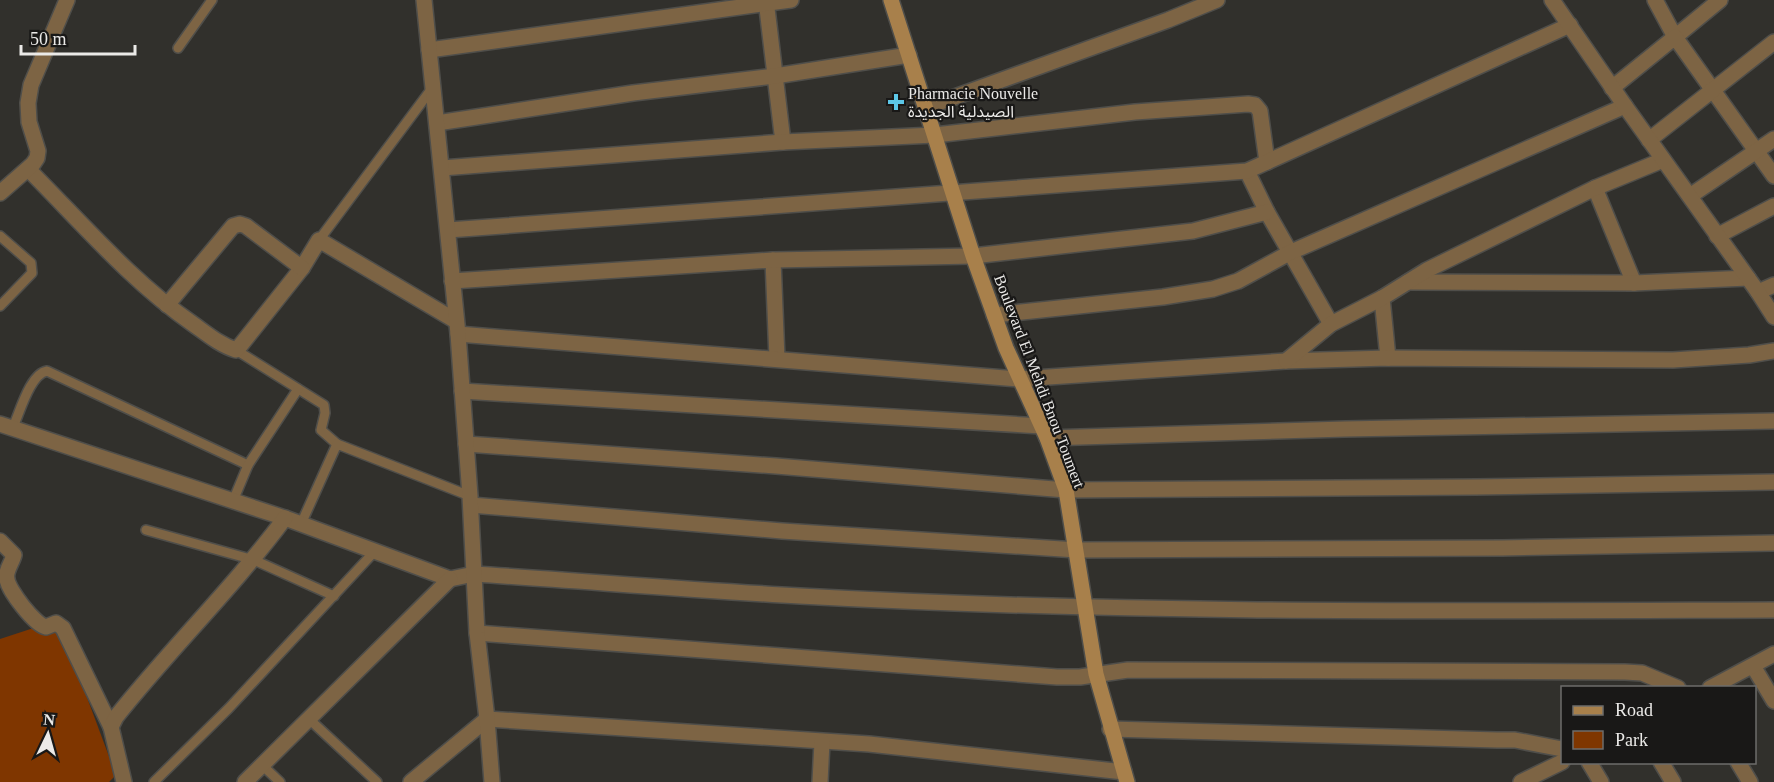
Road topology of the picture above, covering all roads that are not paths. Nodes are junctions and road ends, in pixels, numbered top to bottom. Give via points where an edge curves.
1 (67, 0) edge
2 (212, 0) edge
3 (424, 0) edge
4 (791, 0) edge
5 (891, 0) edge
6 (1217, 0) edge
7 (1552, 0) edge
8 (1655, 0) edge
9 (1720, 0) edge
10 (766, 2) edge
11 (1570, 25) junction
12 (1676, 37) junction
13 (1774, 42) edge
14 (178, 48) dead end
15 (429, 50) junction
16 (909, 55) junction
17 (775, 76) junction
18 (433, 87) junction
19 (1612, 88) junction
20 (1714, 91) junction
21 (1625, 106) junction
22 (927, 107) junction
23 (437, 123) junction
24 (935, 135) junction
25 (1774, 139) edge
26 (1649, 140) junction
27 (783, 142) junction
28 (1756, 150) junction
29 (1663, 160) junction
30 (1267, 162) junction
31 (442, 168) junction
32 (28, 169) junction
33 (1247, 171) junction
34 (1774, 176) edge
35 (1595, 188) junction
36 (0, 193) edge
37 (954, 194) junction
38 (1690, 196) junction
39 (1774, 206) edge
40 (1267, 212) junction
41 (448, 230) junction
42 (0, 236) edge
43 (1717, 236) junction
44 (320, 240) junction
45 (1291, 252) junction
46 (973, 256) junction
47 (772, 260) junction
48 (302, 268) junction
49 (1748, 278) junction
50 (452, 280) junction
51 (1408, 282) junction
52 (1634, 283) junction
53 (1774, 285) edge
54 (1758, 292) junction
55 (1382, 298) junction
56 (0, 306) edge
57 (166, 306) junction
58 (994, 315) junction
59 (1774, 317) edge
60 (1331, 324) junction
61 (457, 328) junction
62 (236, 350) junction
63 (1774, 351) edge
64 (1388, 358) junction
65 (777, 359) junction
66 (1286, 361) junction
67 (1019, 379) junction
68 (298, 389) junction
69 (462, 391) junction
70 (1774, 421) edge
71 (6, 426) edge
72 (1044, 432) junction
73 (337, 444) junction
74 (466, 444) junction
75 (248, 465) junction
76 (1774, 482) edge
77 (1066, 490) junction
78 (470, 500) junction
79 (233, 501) junction
80 (285, 518) junction
81 (301, 524) junction
82 (146, 530) dead end
83 (0, 541) edge
84 (1774, 543) edge
85 (1077, 550) junction
86 (375, 551) junction
87 (254, 560) junction
88 (474, 573) junction
89 (450, 579) junction
90 (334, 596) junction
91 (1085, 607) junction
92 (1774, 610) edge
93 (477, 633) junction
94 (1774, 654) edge
95 (1753, 666) junction
96 (1096, 674) junction
97 (1675, 686) edge
98 (1712, 686) edge
99 (1774, 701) edge
100 (309, 719) junction
101 (487, 719) junction
102 (111, 727) junction
103 (1110, 729) junction
104 (822, 742) junction
105 (1561, 749) edge
106 (1561, 763) edge
107 (1590, 764) edge
108 (1661, 764) edge
109 (1739, 764) edge
110 (262, 765) junction
111 (1125, 777) edge
112 (124, 782) edge
113 (154, 782) edge
114 (245, 782) edge
115 (280, 782) edge
116 (376, 782) edge
117 (411, 782) edge
118 (492, 782) edge
119 (820, 782) edge
120 (1521, 782) edge
121 (1601, 782) edge
122 (1673, 782) edge
123 (1750, 782) edge

1 - 32 street via 31,85 29,122 38,151
2 - 14 lane
3 - 15 street
4 - 10 street
5 - 16 main road, Boulevard El Mehdi Bnou Toumert
6 - 22 street
7 - 11 street
8 - 12 street
9 - 12 street
10 - 15 street
10 - 17 street
11 - 19 street
11 - 30 street
12 - 19 street
12 - 20 street
13 - 20 street
15 - 18 street
16 - 17 street
16 - 22 main road, Boulevard El Mehdi Bnou Toumert
17 - 23 street
17 - 27 street
18 - 23 street
18 - 44 lane
19 - 21 street
20 - 26 street
20 - 28 street
21 - 26 street
21 - 45 street
22 - 24 main road, Boulevard El Mehdi Bnou Toumert
23 - 31 street
24 - 27 street
24 - 30 street via 1135,112 1255,105 1260,111
24 - 37 main road, Boulevard El Mehdi Bnou Toumert
25 - 28 street
26 - 29 street
27 - 31 street
28 - 34 street
28 - 38 street
29 - 35 street
29 - 38 street
30 - 33 street
31 - 41 street
32 - 36 street
32 - 57 street
33 - 37 street
33 - 40 street
35 - 51 street
35 - 52 street
37 - 41 street
37 - 46 main road, Boulevard El Mehdi Bnou Toumert
38 - 43 street
39 - 43 street
40 - 45 street
40 - 46 street via 1193,231
41 - 50 street
42 - 56 lane via 33,268
43 - 49 street
44 - 48 street
44 - 61 street
45 - 58 street via 1238,281 1213,289
45 - 60 street
46 - 47 street
46 - 58 main road, Boulevard El Mehdi Bnou Toumert
47 - 50 street
47 - 65 street
48 - 57 street via 240,224 233,226
48 - 62 street
49 - 52 street
49 - 54 street
50 - 61 street
51 - 52 street
51 - 55 street
53 - 54 street
54 - 59 street
55 - 60 street
55 - 64 street
57 - 62 street
58 - 67 main road, Boulevard El Mehdi Bnou Toumert
60 - 66 street
61 - 65 street
61 - 69 street
62 - 68 lane
63 - 64 street via 1673,360
64 - 66 street
65 - 67 street
66 - 67 street
67 - 72 main road, Boulevard El Mehdi Bnou Toumert
68 - 73 lane via 324,405 321,430
68 - 75 lane
69 - 72 street
69 - 74 street
70 - 72 street
71 - 75 lane via 34,378 47,370
71 - 79 street
72 - 77 main road, Boulevard El Mehdi Bnou Toumert
73 - 78 lane
73 - 81 lane
74 - 77 street
74 - 78 street
75 - 79 lane
76 - 77 street
77 - 85 main road, Boulevard El Mehdi Bnou Toumert
78 - 85 street via 782,531
78 - 88 street
79 - 80 street
80 - 81 street
80 - 87 street
81 - 86 street
82 - 87 lane
83 - 102 street via 14,555 7,573 9,586 35,622 46,627 56,623 63,628
84 - 85 street
85 - 91 main road, Boulevard El Mehdi Bnou Toumert
86 - 89 street
86 - 90 lane
87 - 90 lane
87 - 102 street via 124,706
88 - 89 street
88 - 91 street via 801,596
88 - 93 street
89 - 100 street
90 - 113 lane
91 - 92 street
91 - 96 main road, Boulevard El Mehdi Bnou Toumert
93 - 96 street via 1033,676
93 - 101 street
94 - 95 street
95 - 98 street
95 - 99 street
96 - 97 street via 1128,670 1625,672 1642,673
96 - 103 main road, Boulevard El Mehdi Bnou Toumert
100 - 110 street
100 - 116 lane
101 - 104 street
101 - 117 street
101 - 118 street
102 - 112 street
103 - 105 street via 1515,740
103 - 111 main road, Boulevard El Mehdi Bnou Toumert
104 - 111 street via 869,744
104 - 119 street
106 - 120 street
107 - 121 street
108 - 122 street
109 - 123 street
110 - 114 street
110 - 115 lane

